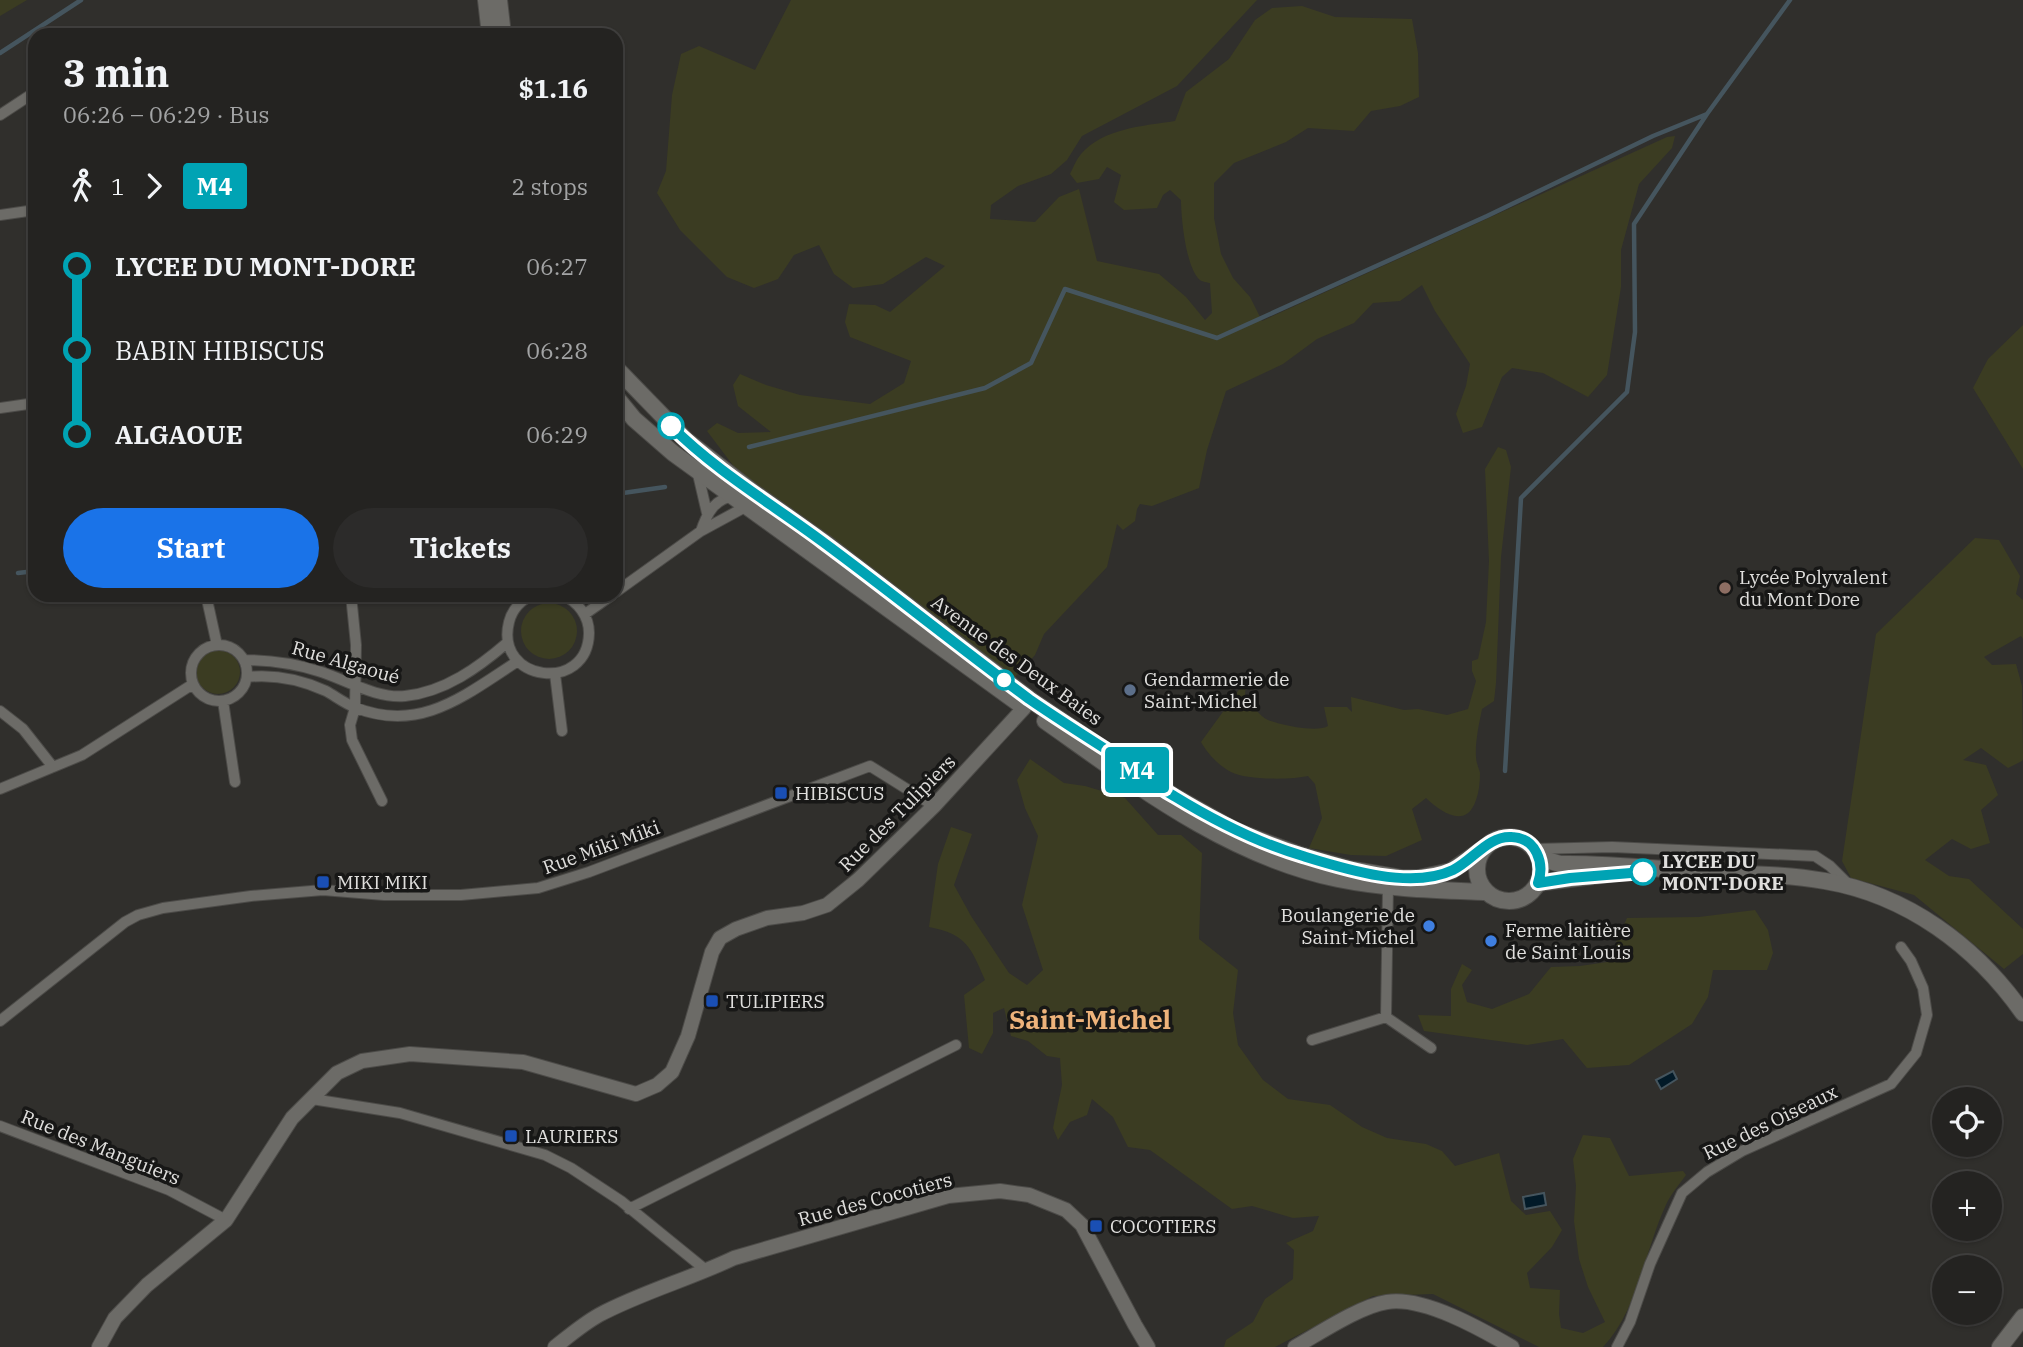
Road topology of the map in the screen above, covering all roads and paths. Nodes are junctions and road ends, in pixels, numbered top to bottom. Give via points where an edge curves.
1 (486, 0) edge
2 (499, 0) edge
3 (488, 28) edge
4 (502, 28) edge
5 (28, 97) edge
6 (0, 116) edge
7 (28, 211) edge
8 (0, 215) edge
9 (623, 375) edge
10 (28, 404) edge
11 (623, 406) edge
12 (0, 408) edge
13 (697, 470) junction
14 (732, 496) junction
15 (747, 506) junction
16 (707, 513) junction
17 (701, 531) junction
18 (824, 542) junction
19 (623, 587) edge
20 (208, 602) edge
21 (352, 602) edge
22 (522, 602) edge
23 (574, 602) edge
24 (602, 602) edge
25 (585, 614) junction
26 (508, 642) junction
27 (217, 645) junction
28 (244, 660) junction
29 (518, 661) junction
30 (555, 674) junction
31 (247, 677) junction
32 (193, 684) junction
33 (355, 685) junction
34 (223, 701) junction
35 (1028, 704) junction
36 (355, 708) junction
37 (0, 710) edge
38 (562, 731) dead end
39 (53, 767) junction
40 (235, 782) dead end
41 (0, 789) edge
42 (382, 801) dead end
43 (934, 806) junction
44 (1483, 849) junction
45 (1537, 853) junction
46 (1713, 872) junction
47 (1538, 883) junction
48 (1388, 887) junction
49 (1852, 888) junction
50 (1486, 892) junction
51 (1901, 947) dead end
52 (2023, 1013) edge
53 (1386, 1017) junction
54 (0, 1021) edge
55 (1312, 1040) dead end
56 (956, 1045) dead end
57 (1431, 1048) dead end
58 (312, 1099) junction
59 (0, 1126) edge
60 (629, 1209) junction
61 (226, 1220) junction
62 (707, 1271) junction
63 (2023, 1317) edge
64 (99, 1347) edge
65 (555, 1347) edge
66 (1148, 1347) edge
67 (1295, 1347) edge
68 (1512, 1347) edge
69 (1617, 1347) edge
70 (2000, 1347) edge

1 - 3 main road
2 - 4 main road
5 - 6 street
7 - 8 street
9 - 18 main road, Avenue des Deux Baies via 686,440
10 - 12 street
11 - 13 main road, Avenue des Deux Baies
13 - 14 main road, Avenue des Deux Baies
13 - 16 street
14 - 15 main road, Avenue des Deux Baies
14 - 16 street
14 - 18 street via 749,497 807,539
15 - 17 street
15 - 35 main road, Avenue des Deux Baies
16 - 17 street
17 - 19 street
18 - 35 main road, Avenue des Deux Baies
20 - 27 street
21 - 33 street
22 - 26 street via 510,617
23 - 25 street
24 - 25 street
25 - 30 street via 589,640 584,653 577,663
26 - 29 street
26 - 33 street, Rue Algaoué via 480,666 427,691 404,696
27 - 28 street via 233,649
27 - 32 street via 195,658
28 - 31 street
28 - 33 street, Rue Algaoué via 277,660
29 - 30 street via 529,669
29 - 36 street, Rue Algaoué via 438,710 400,717
30 - 38 street
31 - 34 street via 239,693
31 - 36 street, Rue Algaoué via 287,677
32 - 34 street via 205,697
32 - 39 street via 82,755
33 - 36 street
34 - 40 street
35 - 43 street, Rue des Tulipiers
35 - 44 main road, Avenue des Deux Baies via 1236,831 1300,855 1349,869 1419,878 1451,871
35 - 48 main road, Avenue des Deux Baies via 1116,772 1233,843 1317,873
36 - 42 street via 352,740
37 - 39 street via 23,729
39 - 41 street
43 - 54 street, Rue Miki Miki via 870,766 538,888 449,895 323,890 163,908 125,922
43 - 58 street, Rue des Tulipiers via 827,905 767,918 720,938 688,1036 672,1072 657,1085 636,1094 523,1062 411,1054 362,1060 337,1073
44 - 45 main road, Avenue des Deux Baies via 1509,836 1527,841
44 - 50 main road via 1477,875
45 - 46 main road, Avenue des Deux Baies via 1560,864
45 - 47 main road
45 - 49 street via 1612,847 1815,856
46 - 47 main road, Avenue des Deux Baies via 1629,872
46 - 49 main road, Avenue des Deux Baies via 1791,876
47 - 50 main road, Avenue des Deux Baies via 1532,892 1514,901
48 - 50 main road, Avenue des Deux Baies
48 - 53 street
49 - 52 main road, Avenue des Deux Baies via 1906,908 1953,938 1974,954
51 - 69 street, Rue des Oiseaux via 1923,988 1927,1015 1916,1053 1891,1084 1742,1152 1682,1193
53 - 55 street
53 - 57 street
56 - 60 street
58 - 60 street via 400,1113 545,1155
58 - 61 street, Rue des Tulipiers via 292,1118
59 - 61 street, Rue des Manguiers via 169,1190
60 - 62 street
61 - 64 street, Rue des Tulipiers via 140,1292 115,1318
62 - 65 street, Rue des Cocotiers via 597,1316
62 - 66 street, Rue des Cocotiers via 734,1258 948,1196 1000,1191 1029,1195 1066,1210 1082,1225
63 - 70 main road
67 - 68 street via 1389,1301 1464,1320

